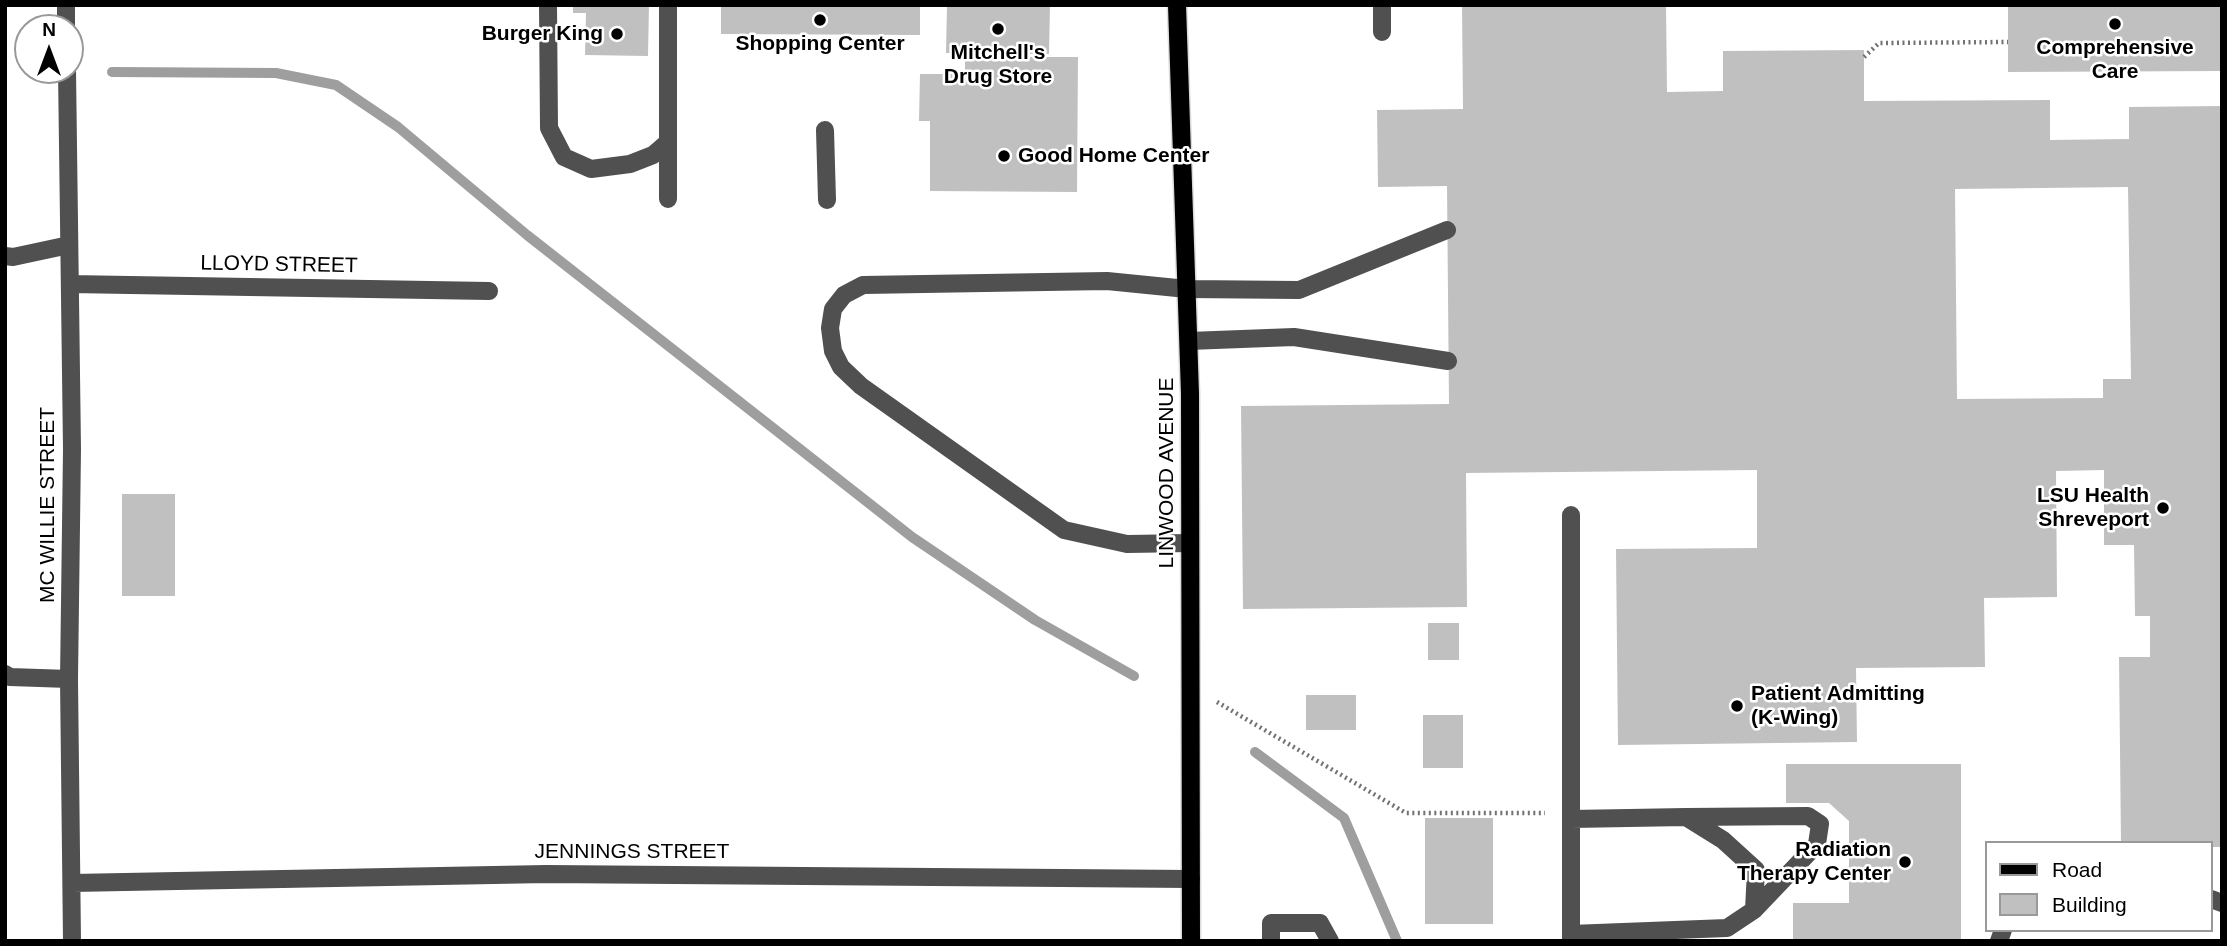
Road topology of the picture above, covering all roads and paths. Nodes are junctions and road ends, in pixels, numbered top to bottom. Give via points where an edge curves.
1 (548, 5) edge
2 (668, 5) edge
3 (1177, 5) edge
4 (1382, 5) edge
5 (1382, 32) dead end
6 (2008, 42) dead end
7 (1864, 57) dead end
8 (67, 84) edge
9 (825, 130) dead end
10 (668, 142) junction
11 (668, 199) dead end
12 (827, 200) dead end
13 (1447, 230) dead end
14 (69, 246) junction
15 (5, 256) edge
16 (70, 285) junction
17 (1187, 289) junction
18 (488, 291) dead end
19 (1189, 341) junction
20 (1448, 361) dead end
21 (1571, 515) dead end
22 (1190, 543) junction
23 (5, 674) edge
24 (69, 679) junction
25 (1191, 687) junction
26 (1571, 816) junction
27 (1686, 817) junction
28 (1191, 879) junction
29 (72, 883) junction
30 (1754, 910) junction
31 (1571, 937) edge
32 (72, 941) edge
33 (1191, 941) edge
34 (1271, 941) edge
35 (1330, 941) edge

1 - 10 street via 549,128 564,157 591,169 630,164 653,155
2 - 10 street
3 - 17 main road, LINWOOD AVENUE
4 - 5 street
6 - 7 path via 1879,43
8 - 14 street, MC WILLIE STREET
9 - 12 street
10 - 11 street
13 - 17 street via 1299,290
14 - 15 street
14 - 16 street, MC WILLIE STREET
16 - 18 street, LLOYD STREET
16 - 24 street, MC WILLIE STREET
17 - 19 main road, LINWOOD AVENUE
17 - 22 street via 1107,281 863,285 844,295 833,309 830,328 841,367 861,386 1064,530 1127,544
19 - 20 street via 1294,337
19 - 22 main road, LINWOOD AVENUE
21 - 26 street
22 - 25 main road, LINWOOD AVENUE
23 - 24 street
24 - 29 street, MC WILLIE STREET
25 - 26 path via 1405,813
25 - 28 main road, LINWOOD AVENUE
26 - 27 street
26 - 31 street
27 - 30 street via 1723,840 1756,870
27 - 30 street via 1808,816 1820,824 1816,844
28 - 29 street, JENNINGS STREET via 546,874
28 - 33 main road, LINWOOD AVENUE
29 - 32 street, MC WILLIE STREET
30 - 31 street via 1727,928
34 - 35 street via 1271,923 1320,923

